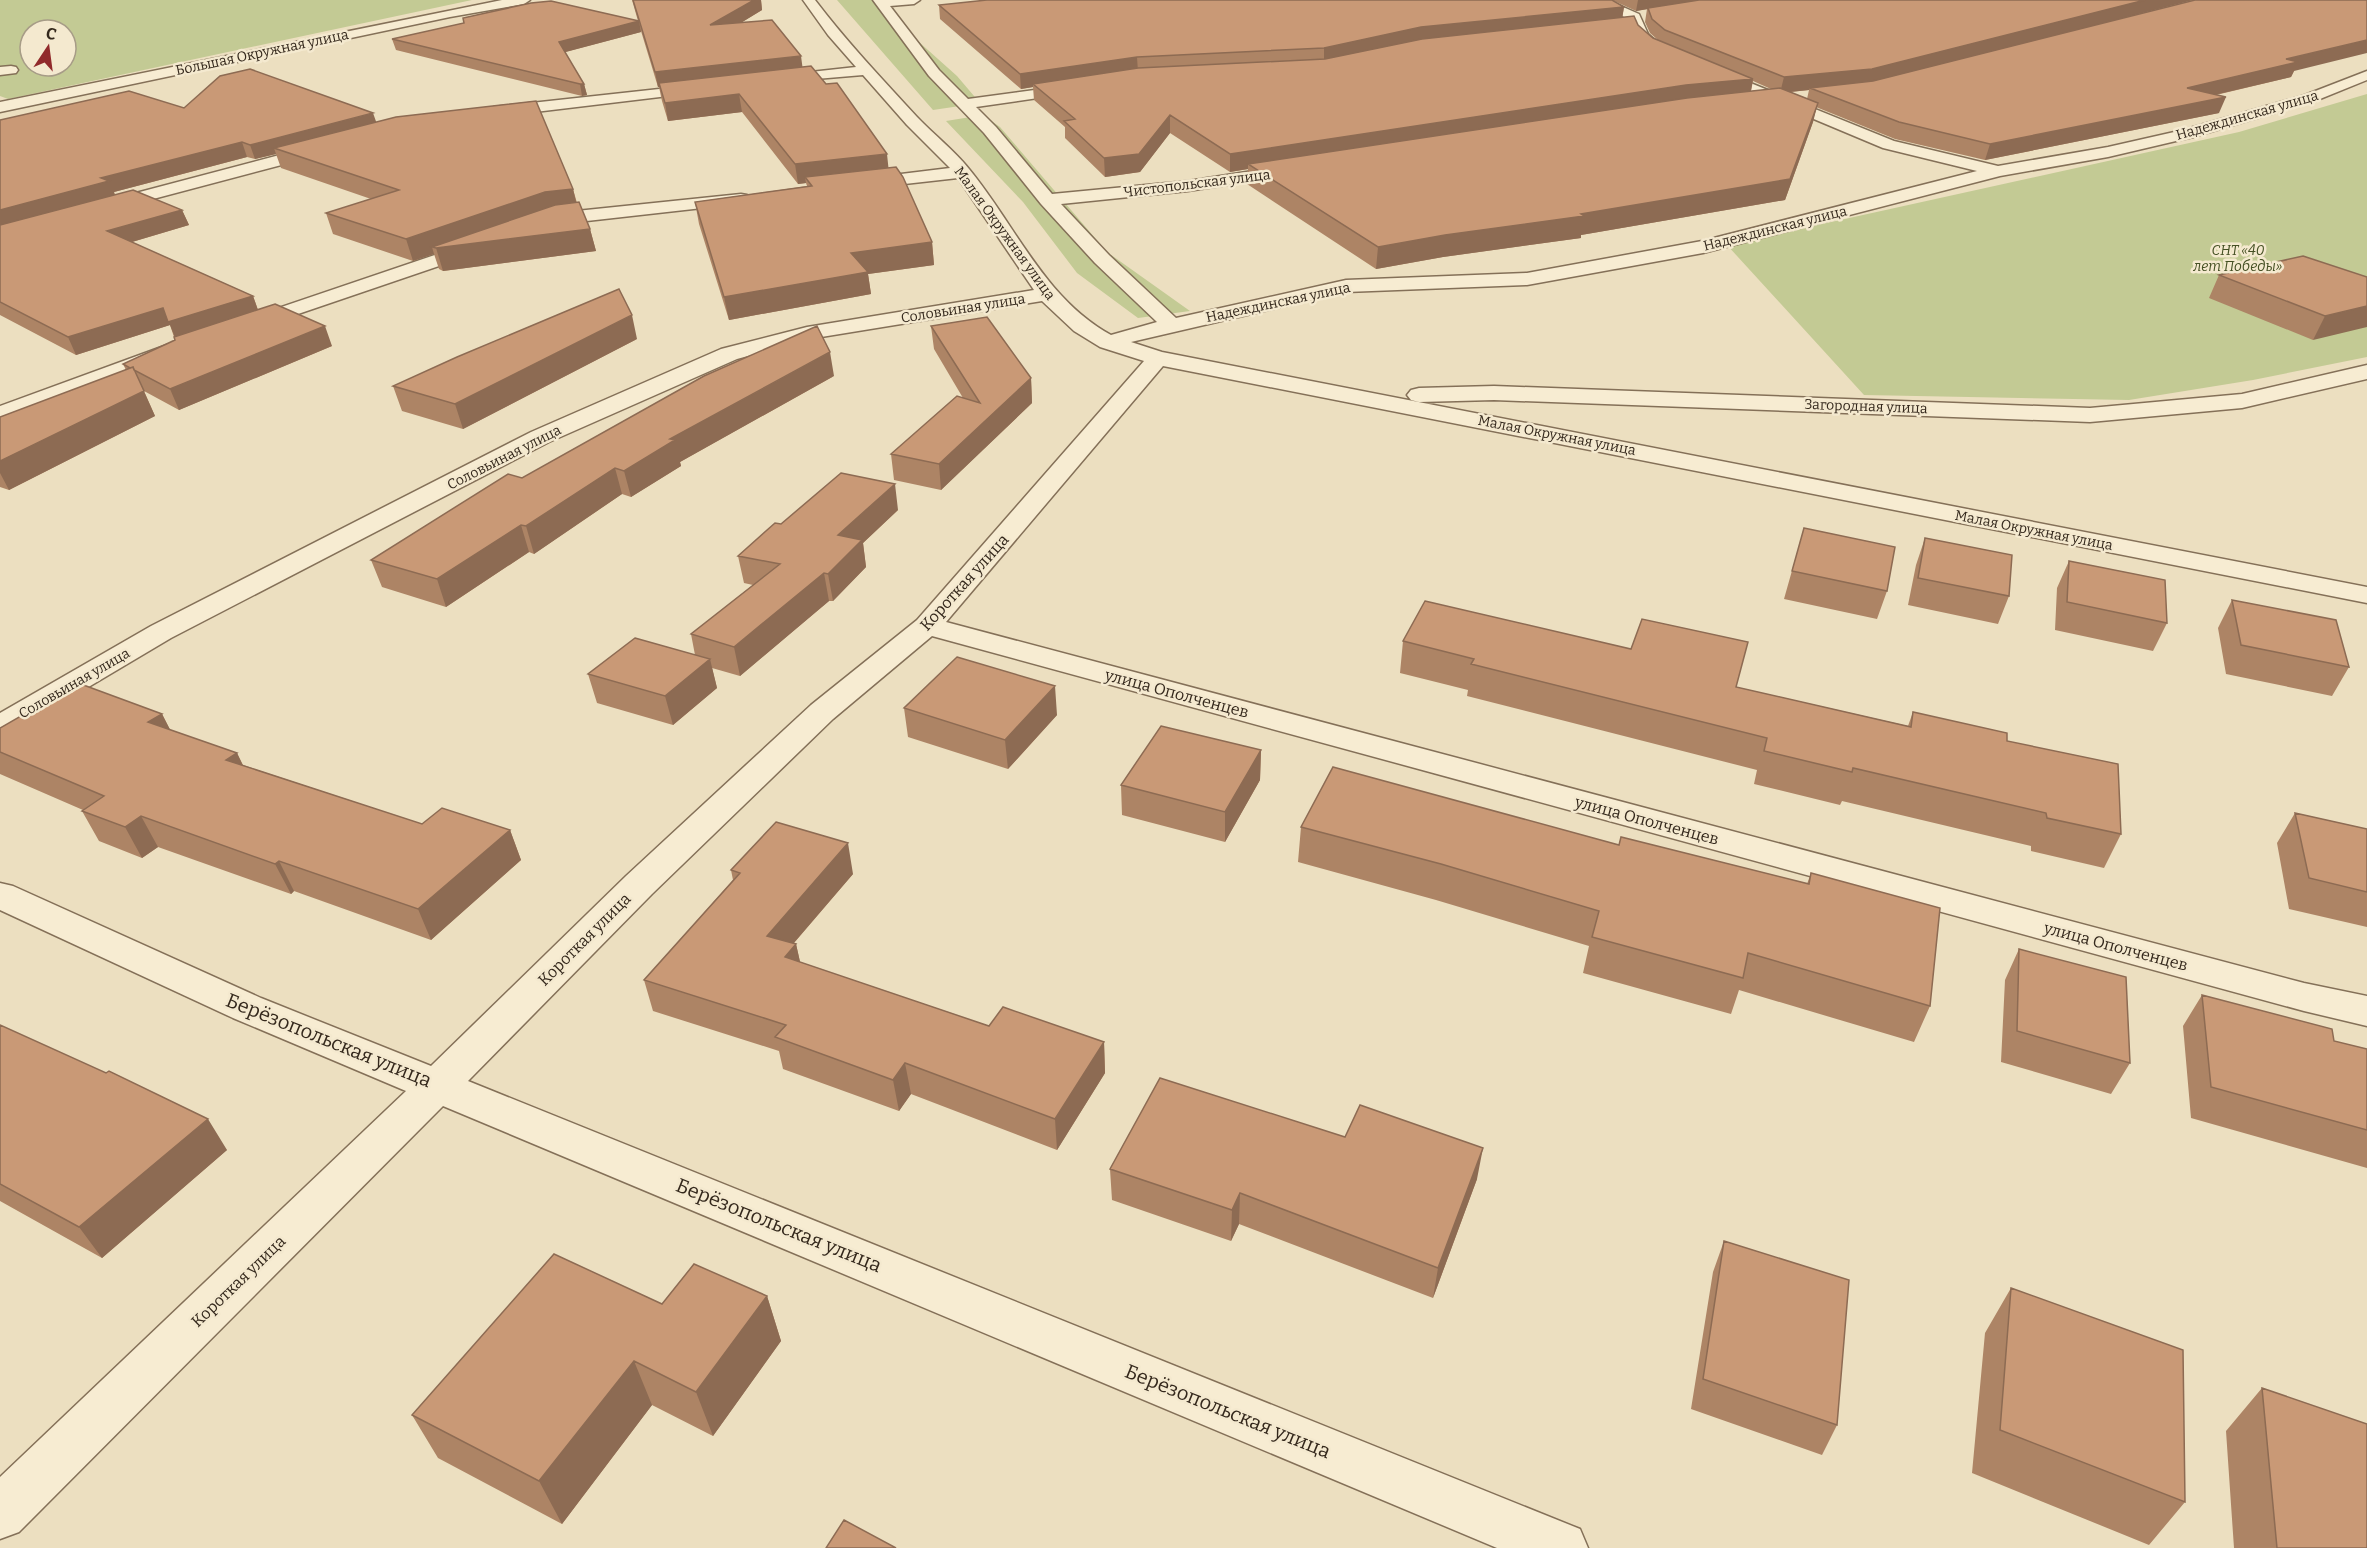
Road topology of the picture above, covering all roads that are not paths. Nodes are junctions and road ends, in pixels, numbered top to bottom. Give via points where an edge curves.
1 (524, 0) edge
2 (809, 0) edge
3 (914, 0) edge
4 (1597, 0) edge
5 (881, 1) edge
6 (1676, 57) edge
7 (1697, 66) edge
8 (868, 70) junction
9 (2367, 75) edge
10 (760, 82) edge
11 (725, 86) edge
12 (1092, 86) edge
13 (1814, 96) edge
14 (1781, 99) junction
15 (1748, 102) edge
16 (964, 104) junction
17 (0, 107) edge
18 (480, 114) edge
19 (338, 144) edge
20 (1305, 168) edge
21 (1999, 171) junction
22 (963, 172) junction
23 (837, 187) edge
24 (756, 197) edge
25 (1047, 200) junction
26 (90, 211) edge
27 (525, 230) edge
28 (493, 241) edge
29 (1047, 294) junction
30 (1172, 325) junction
31 (233, 330) edge
32 (1108, 342) junction
33 (189, 345) edge
34 (1158, 358) junction
35 (2367, 372) edge
36 (1361, 396) junction
37 (0, 414) edge
38 (2367, 595) edge
39 (927, 626) junction
40 (0, 726) edge
41 (0, 895) edge
42 (2367, 1011) edge
43 (438, 1085) junction
44 (0, 1513) edge
45 (1561, 1548) edge

1 - 17 street, Большая Окружная улица
2 - 8 street
3 - 5 street
4 - 6 street via 1636,21 1642,36 1656,49
5 - 16 street via 934,73
7 - 14 street
8 - 10 street
8 - 22 street, Малая Окружная улица
9 - 21 street, Надеждинская улица via 2310,98 2187,134
11 - 18 street
12 - 16 street
13 - 14 street
14 - 15 street
14 - 21 street via 1889,145
16 - 25 street
19 - 26 street
20 - 25 street, Чистопольская улица via 1188,186
21 - 30 street, Надеждинская улица via 1703,247 1527,279 1346,286
22 - 23 street
22 - 29 street, Малая Окружная улица
24 - 27 street via 556,219
25 - 30 street
28 - 31 street
29 - 32 street, Малая Окружная улица via 1081,327
29 - 40 street, Соловьиная улица via 807,333 729,354 530,442 161,633
30 - 32 street, Надеждинская улица
32 - 34 street, Малая Окружная улица
33 - 37 street
34 - 36 street, Малая Окружная улица
34 - 39 street, Короткая улица
35 - 36 street, Загородная улица via 2242,401 2091,415 1494,393
36 - 38 street, Малая Окружная улица
39 - 42 street, улица Ополченцев
39 - 43 street, Короткая улица via 822,712 639,885
41 - 43 street, Берёзопольская улица via 247,1008
43 - 44 street, Короткая улица
43 - 45 street, Берёзопольская улица

